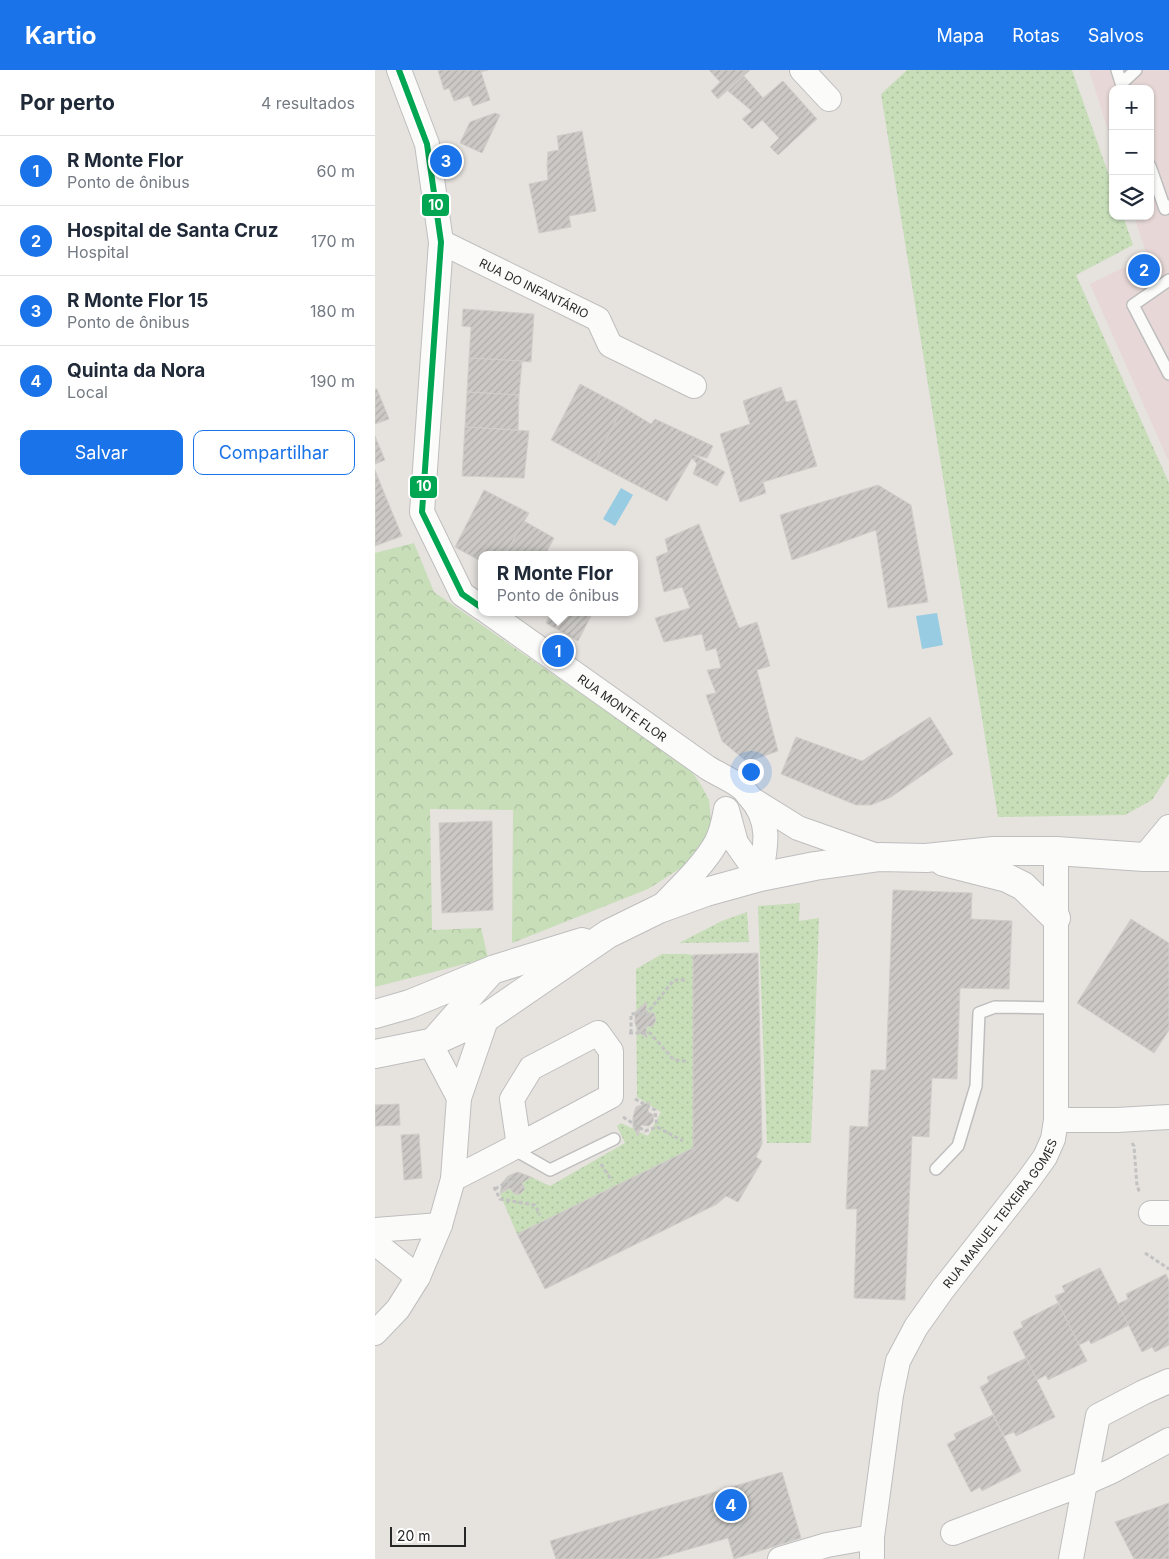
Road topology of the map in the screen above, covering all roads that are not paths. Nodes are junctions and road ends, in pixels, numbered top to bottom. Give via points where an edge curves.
1 (399, 70) edge
2 (802, 70) edge
3 (1117, 70) edge
4 (1136, 70) edge
5 (1122, 85) edge
6 (1123, 85) edge
7 (829, 99) dead end
8 (1153, 175) edge
9 (1169, 206) edge
10 (441, 242) junction
11 (1169, 280) edge
12 (1169, 374) edge
13 (694, 386) dead end
14 (478, 605) edge
15 (494, 616) edge
16 (707, 768) junction
17 (753, 800) junction
18 (726, 808) junction
19 (1169, 827) edge
20 (1056, 852) junction
21 (880, 857) junction
22 (1156, 857) edge
23 (926, 858) junction
24 (760, 877) junction
25 (659, 909) junction
26 (1057, 918) junction
27 (608, 934) junction
28 (495, 969) junction
29 (1057, 1008) junction
30 (375, 1014) edge
31 (487, 1017) junction
32 (431, 1044) junction
33 (375, 1054) edge
34 (459, 1098) junction
35 (1169, 1117) edge
36 (1055, 1120) junction
37 (614, 1139) dead end
38 (516, 1147) junction
39 (936, 1169) dead end
40 (453, 1179) junction
41 (440, 1225) junction
42 (375, 1230) edge
43 (375, 1243) edge
44 (419, 1277) junction
45 (375, 1333) edge
46 (1169, 1381) edge
47 (1169, 1440) edge
48 (1085, 1483) junction
49 (953, 1533) dead end
50 (872, 1548) edge
51 (780, 1559) edge
52 (1071, 1559) edge

1 - 10 street via 427,144
2 - 7 street
3 - 5 lane
4 - 6 lane
8 - 9 lane via 1165,209
10 - 13 street, RUA DO INFANTÁRIO via 598,319 610,345
10 - 14 street via 422,512 462,594
11 - 12 lane via 1133,305
15 - 16 street, RUA MONTE FLOR
16 - 17 street, RUA MONTE FLOR via 740,786
16 - 18 street via 720,788
17 - 21 street via 798,828
17 - 24 street via 762,814 766,831
18 - 24 street via 736,844
18 - 25 street via 716,843
19 - 22 street
20 - 22 street
20 - 23 street via 995,851
20 - 26 street, RUA MANUEL TEIXEIRA GOMES
21 - 23 street
21 - 24 street
23 - 26 street via 1007,878 1023,886
24 - 25 street
25 - 27 street
26 - 29 street, RUA MANUEL TEIXEIRA GOMES
27 - 28 street
27 - 31 street
28 - 30 street via 410,1004
28 - 32 street
29 - 36 street, RUA MANUEL TEIXEIRA GOMES
29 - 39 lane via 995,1007 979,1012 975,1086 958,1146
31 - 32 street
31 - 34 street
32 - 33 street
32 - 34 street
34 - 40 street
35 - 36 street
36 - 50 street, RUA MANUEL TEIXEIRA GOMES via 1053,1139 1045,1157 943,1289 916,1327 898,1361
37 - 38 lane via 550,1170
38 - 38 street via 605,1094 611,1051 598,1033 531,1068 512,1099
38 - 40 street
40 - 41 street
41 - 42 street
41 - 44 street
43 - 44 street
44 - 45 street via 398,1309
46 - 48 street via 1099,1416
47 - 48 street
48 - 49 street
48 - 52 street
50 - 51 street via 827,1545

